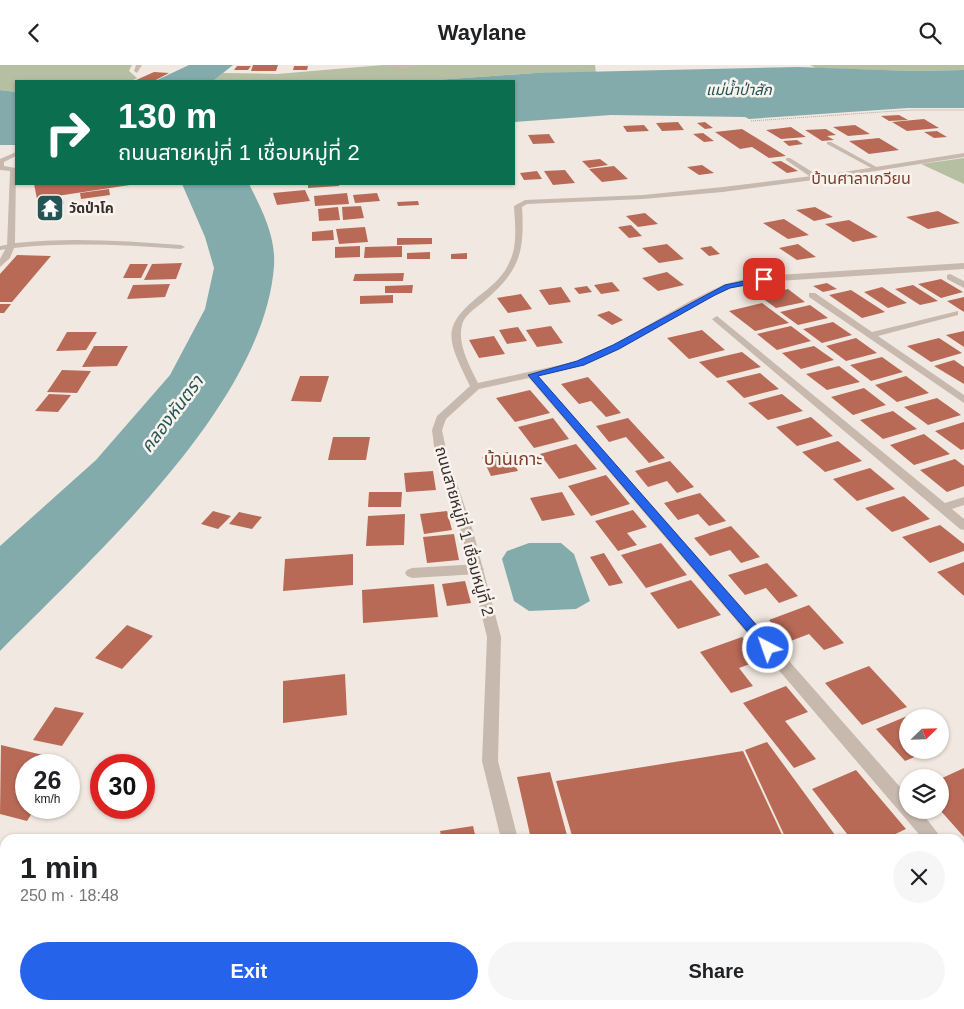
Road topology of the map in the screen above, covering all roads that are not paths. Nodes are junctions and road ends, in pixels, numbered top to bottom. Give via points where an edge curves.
1 (385, 65) edge
2 (419, 65) edge
3 (829, 143) dead end
4 (0, 151) edge
5 (13, 155) edge
6 (964, 155) edge
7 (0, 158) edge
8 (788, 159) dead end
9 (877, 169) junction
10 (15, 171) edge
11 (818, 178) junction
12 (11, 246) junction
13 (181, 247) dead end
14 (0, 248) edge
15 (0, 263) edge
16 (964, 266) edge
17 (950, 277) dead end
18 (964, 285) edge
19 (812, 295) dead end
20 (955, 313) dead end
21 (717, 319) dead end
22 (871, 335) junction
23 (532, 375) junction
24 (475, 387) junction
25 (964, 400) edge
26 (964, 501) edge
27 (943, 508) junction
28 (964, 526) edge
29 (478, 569) junction
30 (412, 573) dead end
31 (899, 799) edge
32 (917, 819) edge
33 (509, 834) edge
34 (930, 834) edge

1 - 2 street
3 - 9 street
4 - 5 street
5 - 7 street
5 - 10 street via 1,161 1,168
6 - 9 street
8 - 11 street
9 - 11 street
10 - 12 street
11 - 24 street via 644,197 525,202 518,206 518,254 510,272 496,288 466,310 457,325 459,353
12 - 13 street via 83,240
12 - 14 street
12 - 15 street via 8,256
16 - 23 street via 728,286 616,347 580,363
17 - 18 street
19 - 22 street
20 - 22 street
21 - 27 street
22 - 25 street
23 - 24 street
23 - 31 street
24 - 29 street, ถนนสายหมู่ที่ 1 เชื่อมหมู่ที่ 2 via 441,418 437,430 441,454
26 - 27 street
27 - 28 street
29 - 30 street
29 - 33 street, ถนนสายหมู่ที่ 1 เชื่อมหมู่ที่ 2 via 494,637 490,761
32 - 34 street

